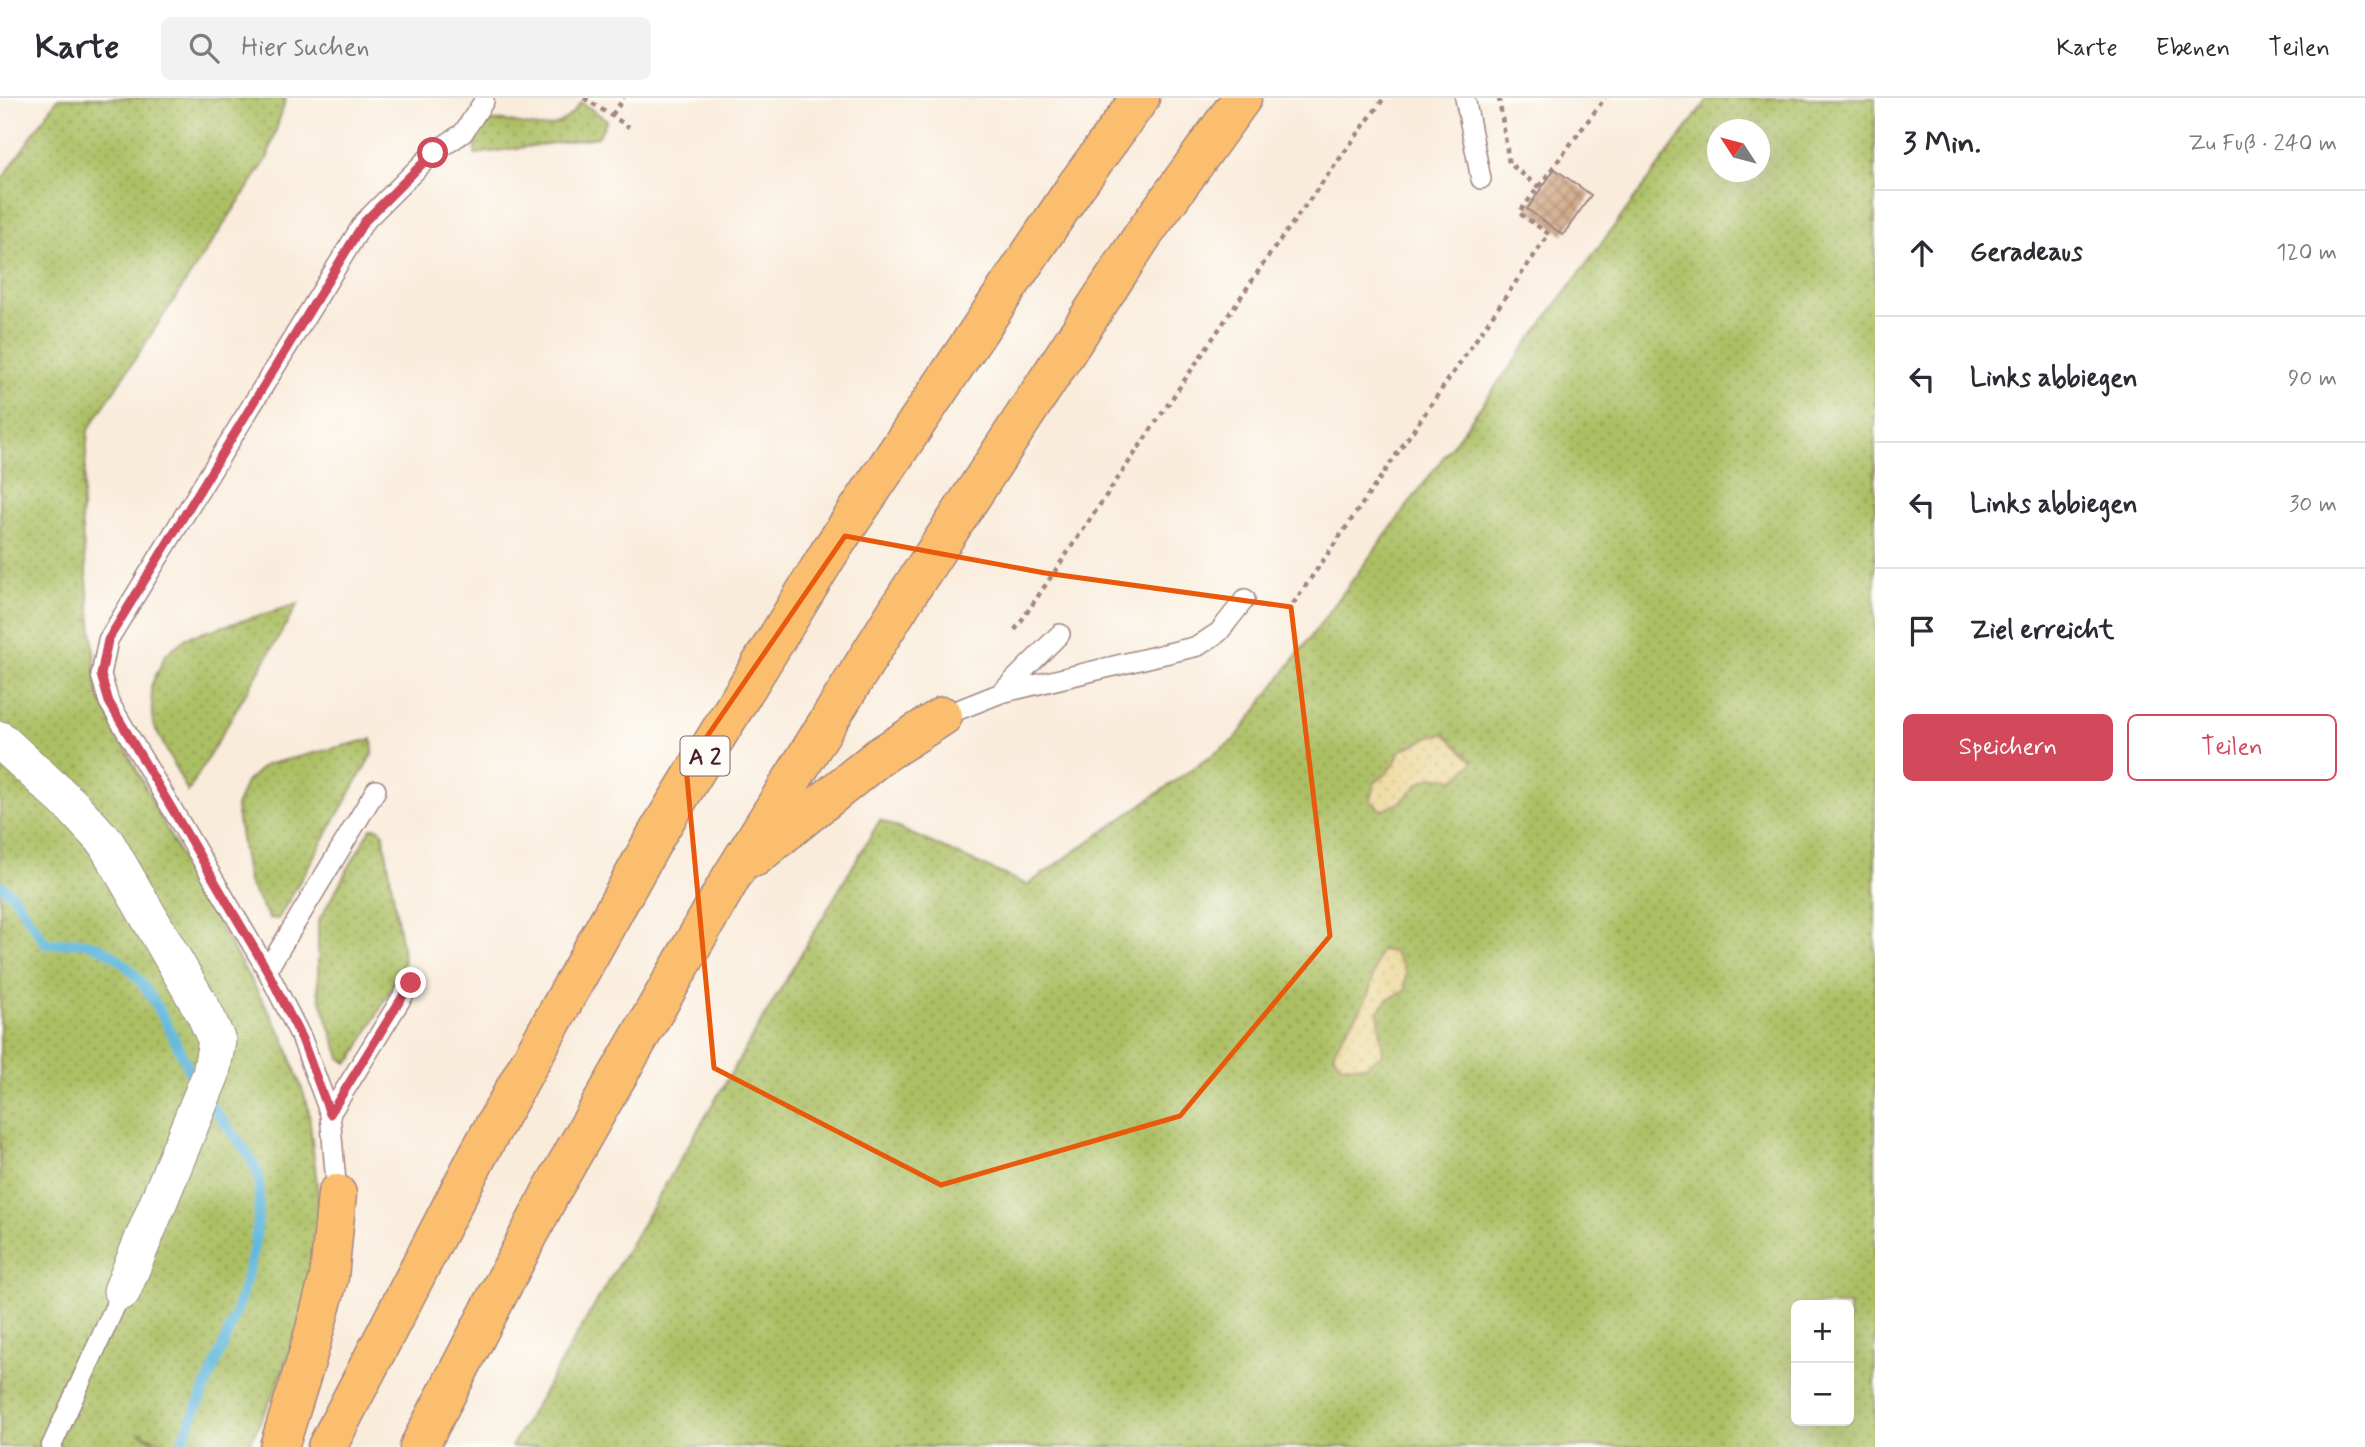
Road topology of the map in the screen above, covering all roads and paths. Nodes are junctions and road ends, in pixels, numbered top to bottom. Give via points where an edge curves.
1 (584, 98) edge
2 (624, 98) edge
3 (1140, 98) edge
4 (1242, 98) edge
5 (1384, 98) edge
6 (1465, 98) edge
7 (1499, 98) edge
8 (1605, 98) edge
9 (484, 101) dead end
10 (612, 115) junction
11 (629, 127) dead end
12 (1481, 179) dead end
13 (1540, 187) junction
14 (1245, 599) dead end
15 (1293, 604) dead end
16 (1015, 630) dead end
17 (1060, 634) dead end
18 (1001, 693) junction
19 (943, 716) joint
20 (0, 740) edge
21 (376, 790) dead end
22 (732, 876) junction
23 (267, 970) junction
24 (411, 983) dead end
25 (330, 1114) junction
26 (337, 1194) joint
27 (121, 1291) joint
28 (51, 1447) edge
29 (279, 1447) edge
30 (327, 1447) edge
31 (419, 1447) edge

1 - 10 path
2 - 10 path
3 - 30 highway, A 2 via 829,553 665,821 478,1155
4 - 22 highway via 1143,235 919,576
5 - 16 path via 1270,254
6 - 12 lane
7 - 13 path via 1509,163
8 - 13 path
9 - 23 lane via 463,133 433,153 364,222 108,640 101,675 109,702
10 - 11 path
13 - 15 path via 1519,213 1549,234
14 - 18 lane via 1219,632 1198,646
17 - 18 lane
18 - 19 lane
19 - 22 highway via 880,756
20 - 27 street via 106,843 217,1041 211,1074
21 - 23 lane
22 - 31 highway via 552,1190
23 - 25 lane via 302,1039
24 - 25 lane
25 - 26 lane
26 - 29 highway via 329,1278
27 - 28 lane

